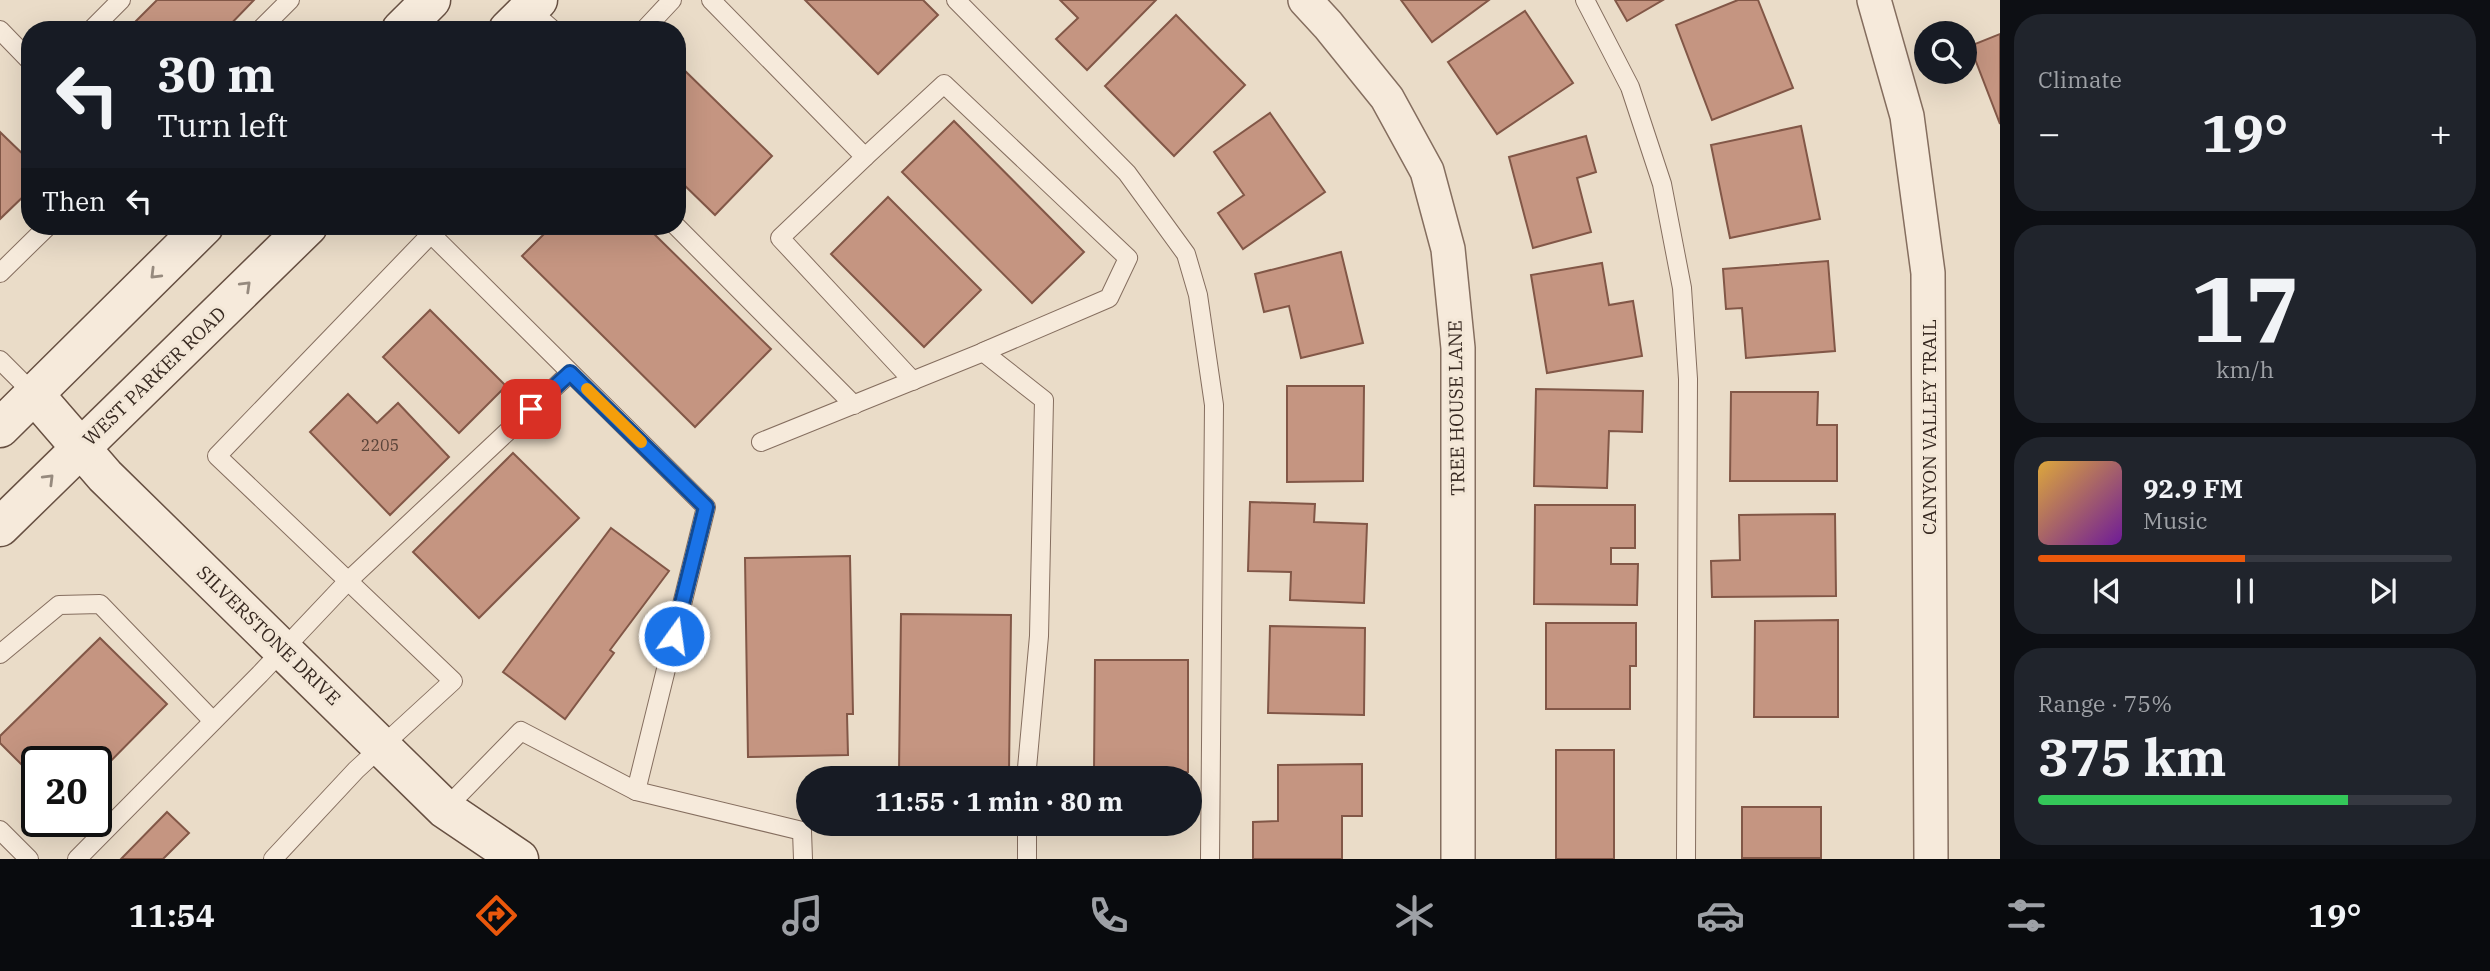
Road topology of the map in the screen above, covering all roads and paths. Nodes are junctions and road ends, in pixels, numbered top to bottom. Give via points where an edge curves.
1 (121, 0) edge
2 (290, 0) edge
3 (432, 0) edge
4 (672, 0) edge
5 (711, 0) edge
6 (956, 0) edge
7 (1305, 0) edge
8 (1586, 0) edge
9 (1874, 0) edge
10 (100, 21) edge
11 (269, 21) edge
12 (410, 21) edge
13 (652, 21) edge
14 (0, 30) edge
15 (21, 52) edge
16 (865, 158) junction
17 (39, 235) edge
18 (195, 235) edge
19 (298, 235) edge
20 (424, 235) edge
21 (438, 235) edge
22 (685, 235) edge
23 (0, 273) edge
24 (991, 349) junction
25 (0, 360) edge
26 (570, 373) junction
27 (913, 380) junction
28 (34, 394) junction
29 (854, 405) junction
30 (0, 428) edge
31 (761, 442) dead end
32 (80, 448) junction
33 (0, 527) edge
34 (348, 581) junction
35 (284, 649) junction
36 (0, 654) edge
37 (213, 722) junction
38 (383, 746) junction
39 (1027, 766) edge
40 (636, 791) junction
41 (445, 809) junction
42 (0, 830) edge
43 (1027, 836) edge
44 (29, 859) edge
45 (76, 859) edge
46 (273, 859) edge
47 (519, 859) edge
48 (803, 859) edge
49 (1027, 859) edge
50 (1210, 859) edge
51 (1458, 859) edge
52 (1686, 859) edge
53 (1931, 859) edge

1 - 10 lane
2 - 11 lane
3 - 12 main road
4 - 13 lane
5 - 16 lane
6 - 50 lane via 1128,173 1186,254 1194,281 1214,405
7 - 51 street, TREE HOUSE LANE via 1387,98 1427,172 1448,249 1458,348
8 - 52 lane via 1634,99 1662,184 1682,288 1688,379
9 - 53 street, CANYON VALLEY TRAIL via 1907,116 1928,273
14 - 15 lane
16 - 24 lane via 944,84 1128,258 1109,298
16 - 27 lane via 780,238
17 - 23 lane
18 -> 28 main road
32 -> 19 main road, WEST PARKER ROAD
20 - 34 lane via 218,456
21 - 26 lane
22 - 29 lane
24 - 27 lane
24 - 39 lane via 983,352 1044,400 1039,636
25 - 28 lane
26 - 34 lane
26 - 40 lane via 706,507
27 - 29 lane
28 - 30 main road
28 - 32 main road, SILVERSTONE DRIVE
29 - 31 lane
33 -> 32 main road, WEST PARKER ROAD
32 - 35 main road, SILVERSTONE DRIVE
34 - 35 lane
34 - 38 lane via 453,681
35 - 37 lane
35 - 38 main road, SILVERSTONE DRIVE
36 - 37 lane via 59,605 100,604
37 - 45 lane
38 - 41 main road, SILVERSTONE DRIVE
38 - 46 lane
40 - 41 lane via 521,731
40 - 48 lane via 802,831
41 - 47 main road, SILVERSTONE DRIVE
42 - 44 lane
43 - 49 lane

